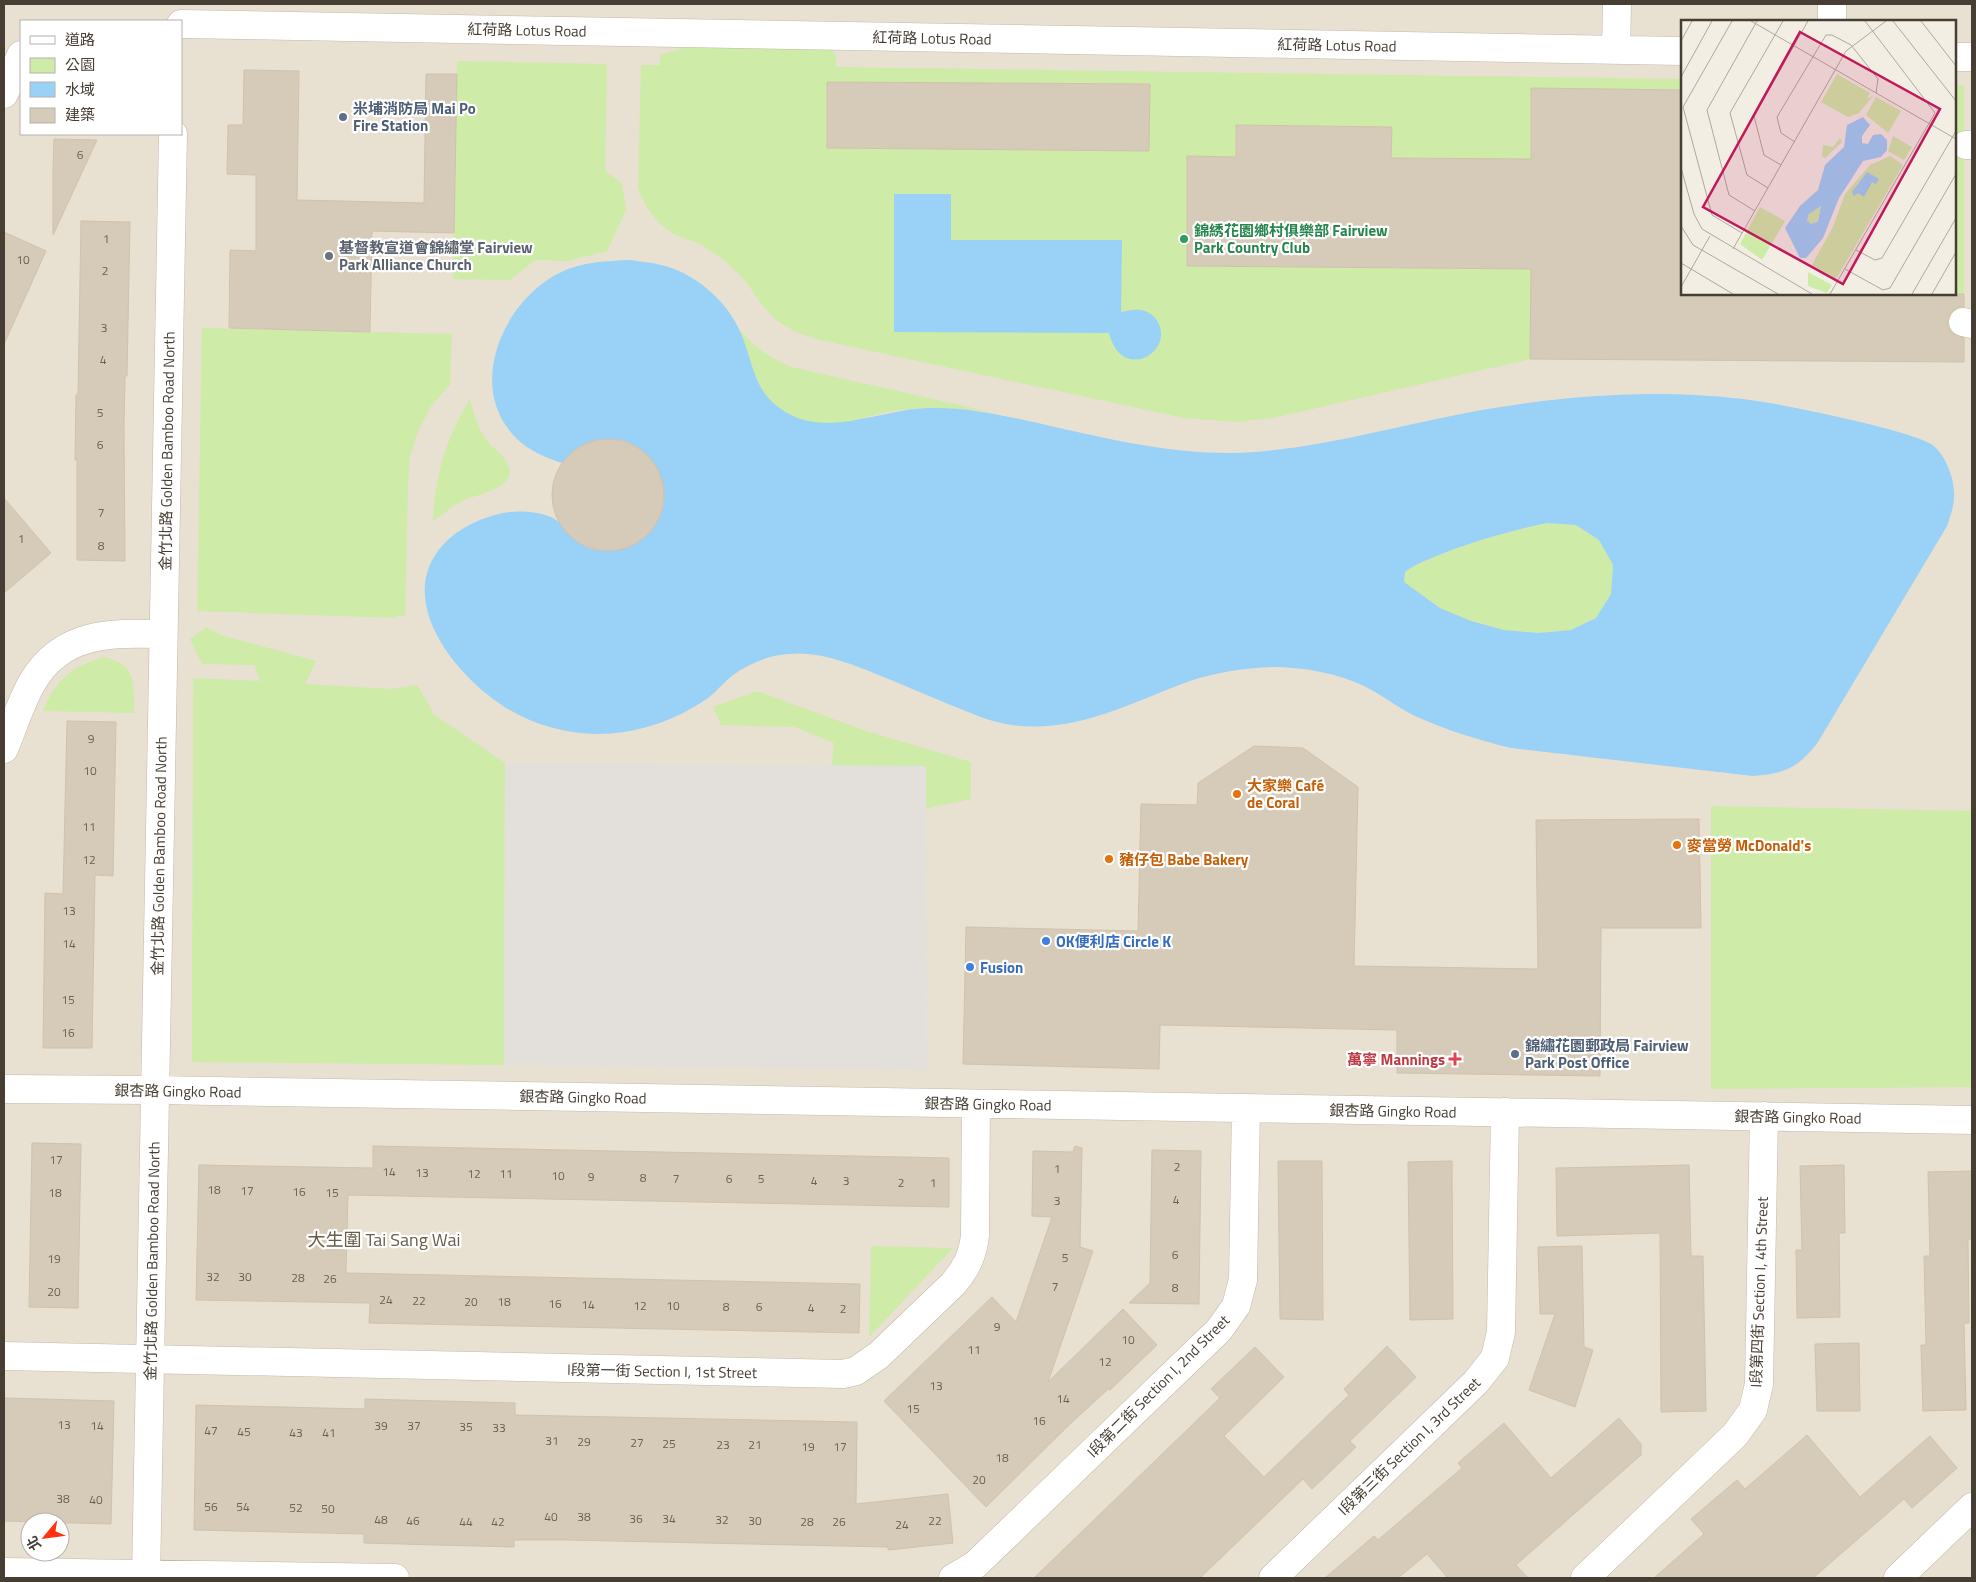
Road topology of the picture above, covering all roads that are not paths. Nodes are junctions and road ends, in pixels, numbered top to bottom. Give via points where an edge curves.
1 (175, 4) edge
2 (1617, 4) edge
3 (1832, 4) edge
4 (175, 20) edge
5 (1832, 20) edge
6 (182, 24) edge
7 (1616, 50) junction
8 (1681, 52) edge
9 (20, 57) edge
10 (1956, 57) edge
11 (1972, 57) edge
12 (4, 94) edge
13 (173, 135) edge
14 (163, 634) junction
15 (4, 749) edge
16 (4, 1089) edge
17 (155, 1090) junction
18 (976, 1104) junction
19 (1246, 1108) junction
20 (1505, 1112) junction
21 (1764, 1116) junction
22 (1972, 1120) edge
23 (4, 1356) edge
24 (150, 1359) junction
25 (1972, 1507) edge
26 (4, 1572) edge
27 (146, 1577) edge
28 (395, 1578) edge
29 (954, 1578) edge
30 (1273, 1578) edge
31 (1585, 1578) edge
32 (1898, 1578) edge

1 - 4 street
2 - 7 street
3 - 5 street
6 - 7 street, 紅荷路 Lotus Road
7 - 8 street, 紅荷路 Lotus Road
9 - 12 street
10 - 11 street
13 - 14 street, 金竹北路 Golden Bamboo Road North
14 - 15 street via 99,635 60,652 32,682
14 - 17 street, 金竹北路 Golden Bamboo Road North
16 - 17 street, 銀杏路 Gingko Road
17 - 18 street, 銀杏路 Gingko Road
17 - 24 street, 金竹北路 Golden Bamboo Road North
18 - 19 street, 銀杏路 Gingko Road
18 - 24 street, I段第一街 Section I, 1st Street via 975,1235 969,1262 958,1279 926,1310 879,1355 856,1371 829,1375
19 - 20 street, 銀杏路 Gingko Road
19 - 29 street, I段第二街 Section I, 2nd Street via 1243,1280 1236,1306 1219,1330 975,1565
20 - 21 street, 銀杏路 Gingko Road
20 - 30 street, I段第三街 Section I, 3rd Street via 1501,1332 1495,1358 1476,1382
21 - 22 street, 銀杏路 Gingko Road
21 - 31 street, I段第四街 Section I, 4th Street via 1759,1384 1753,1410 1734,1435
23 - 24 street, I段第一街 Section I, 1st Street
24 - 27 street, 金竹北路 Golden Bamboo Road North
25 - 32 street
26 - 27 street
27 - 28 street

